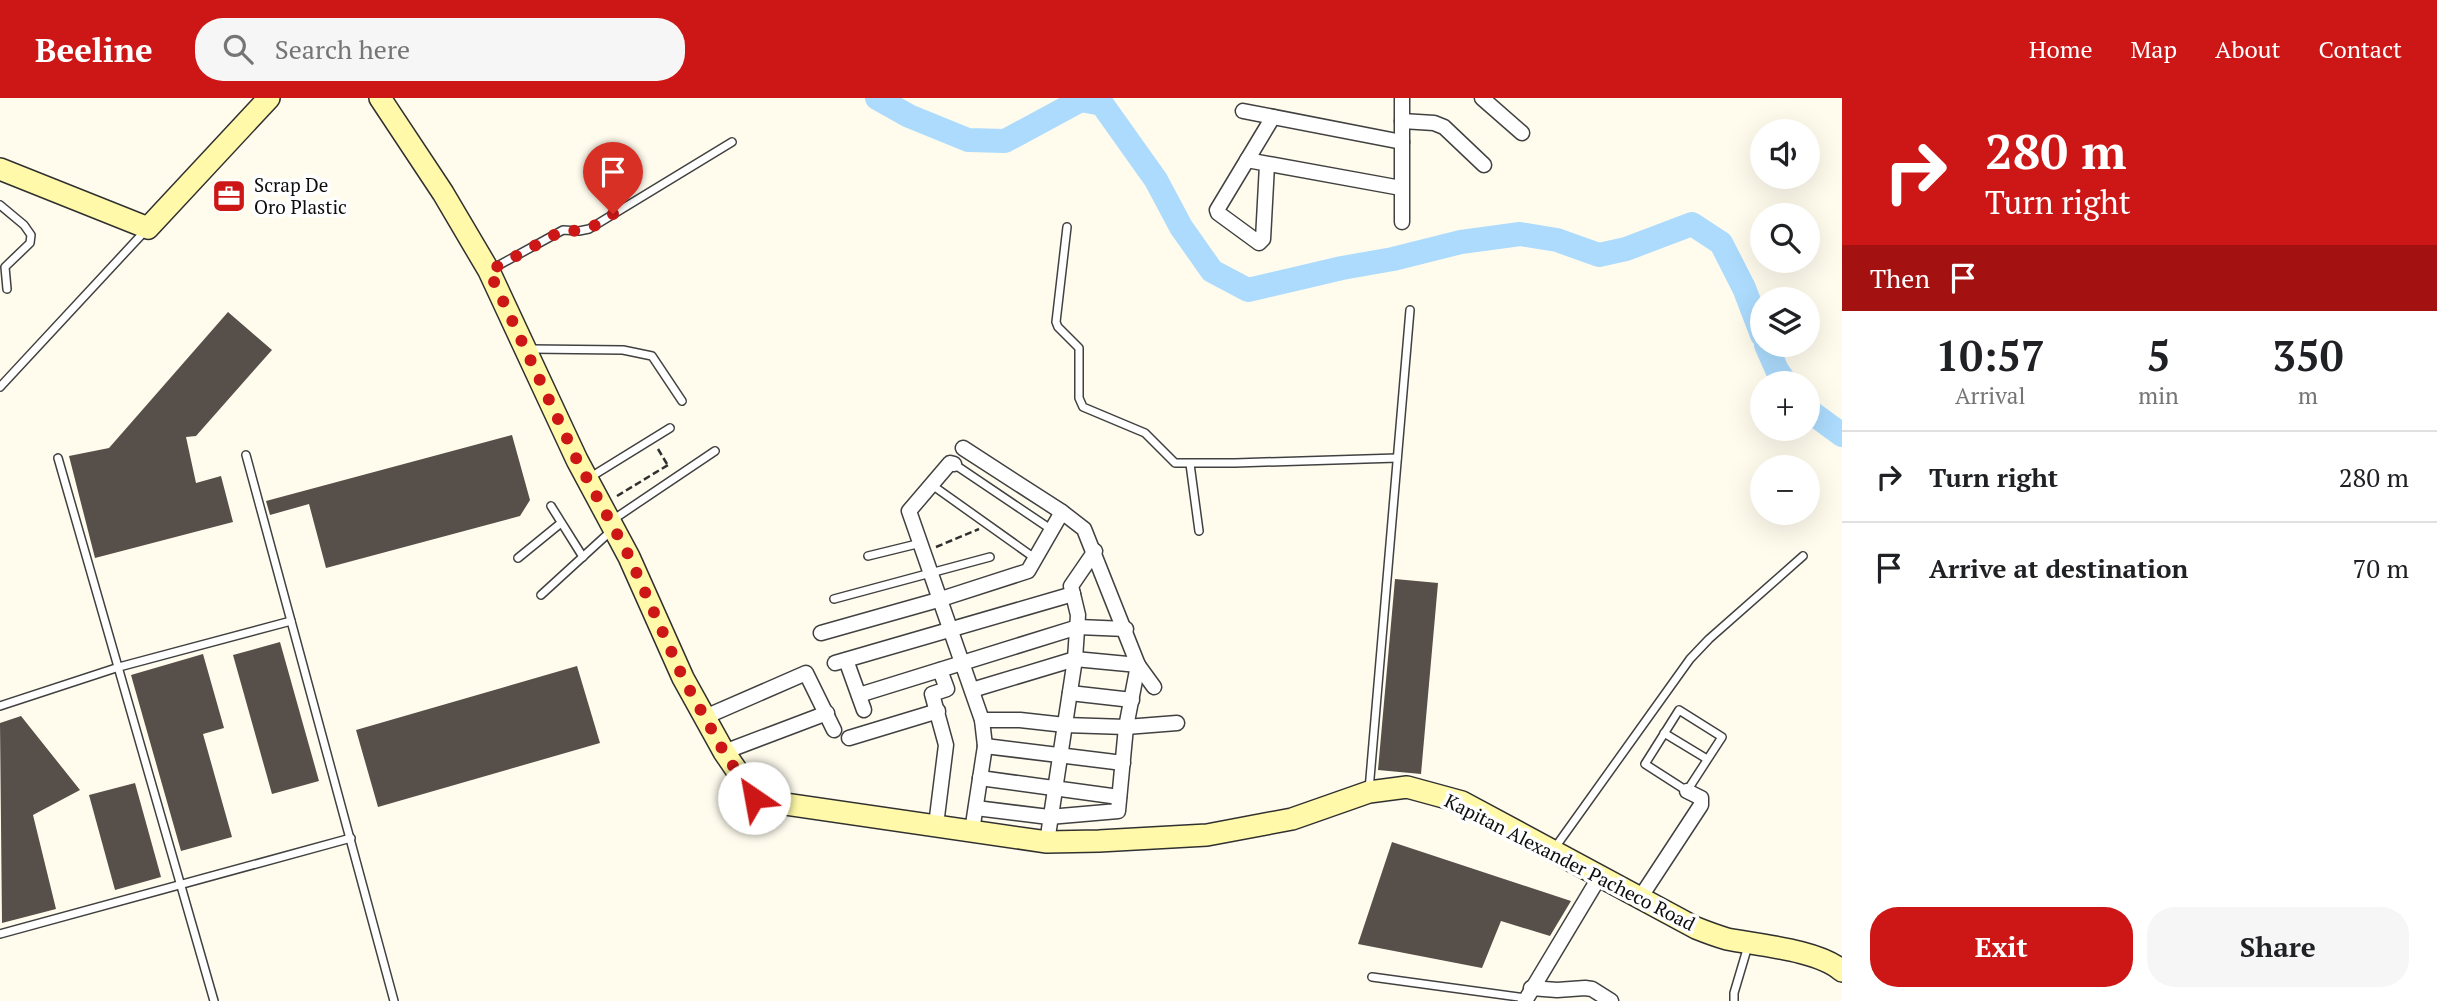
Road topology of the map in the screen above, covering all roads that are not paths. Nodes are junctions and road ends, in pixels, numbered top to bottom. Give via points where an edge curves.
1 (269, 98) edge
2 (380, 98) edge
3 (1402, 98) edge
4 (1482, 98) edge
5 (1243, 111) dead end
6 (1273, 117) junction
7 (1402, 121) junction
8 (1521, 133) dead end
9 (732, 142) dead end
10 (1402, 142) junction
11 (1247, 160) junction
12 (1268, 165) junction
13 (1484, 165) dead end
14 (0, 169) edge
15 (1401, 188) junction
16 (0, 205) edge
17 (1402, 222) dead end
18 (1067, 227) dead end
19 (148, 228) junction
20 (489, 271) junction
21 (7, 289) dead end
22 (1410, 310) dead end
23 (526, 348) junction
24 (0, 387) edge
25 (682, 401) dead end
26 (670, 428) dead end
27 (963, 449) dead end
28 (715, 451) dead end
29 (246, 454) dead end
30 (58, 458) dead end
31 (1397, 458) junction
32 (954, 464) joint
33 (1190, 464) junction
34 (588, 479) junction
35 (932, 485) junction
36 (551, 506) dead end
37 (1062, 512) junction
38 (609, 518) junction
39 (561, 523) junction
40 (1053, 530) junction
41 (1199, 531) dead end
42 (922, 548) junction
43 (1095, 551) junction
44 (868, 556) dead end
45 (1803, 556) dead end
46 (583, 557) junction
47 (990, 557) dead end
48 (518, 558) dead end
49 (1036, 559) junction
50 (930, 572) junction
51 (1073, 594) junction
52 (541, 595) dead end
53 (834, 599) dead end
54 (938, 600) junction
55 (291, 621) junction
56 (1078, 627) junction
57 (950, 628) junction
58 (1126, 629) junction
59 (821, 633) dead end
60 (1075, 659) junction
61 (962, 662) junction
62 (1138, 665) junction
63 (119, 667) junction
64 (940, 670) junction
65 (1154, 687) dead end
66 (972, 690) junction
67 (1070, 693) junction
68 (859, 695) junction
69 (1132, 700) junction
70 (0, 706) edge
71 (864, 710) dead end
72 (938, 711) junction
73 (827, 713) junction
74 (705, 717) junction
75 (982, 720) junction
76 (1177, 723) dead end
77 (1065, 725) junction
78 (1126, 727) junction
79 (834, 730) dead end
80 (1664, 733) junction
81 (849, 737) dead end
82 (985, 746) junction
83 (724, 752) junction
84 (1060, 756) junction
85 (1707, 759) junction
86 (1122, 763) junction
87 (980, 778) junction
88 (1054, 788) junction
89 (1687, 791) junction
90 (1369, 792) junction
91 (1119, 797) junction
92 (976, 808) junction
93 (1049, 817) junction
94 (936, 825) junction
95 (972, 831) junction
96 (351, 838) junction
97 (1047, 842) junction
98 (1553, 850) junction
99 (1600, 876) junction
100 (181, 886) junction
101 (1640, 898) junction
102 (0, 934) edge
103 (1750, 942) junction
104 (1842, 971) edge
105 (1372, 976) dead end
106 (1528, 996) edge
107 (214, 1001) edge
108 (394, 1001) edge
109 (1611, 1001) edge
110 (1734, 1001) edge

1 - 19 street
2 - 20 street, Kapitan Alexander Pacheco Road
3 - 7 street
4 - 8 street
5 - 6 street
6 - 10 street
6 - 11 street
7 - 10 street
7 - 13 street via 1444,127
9 - 20 lane via 589,229 563,230
10 - 15 street
11 - 12 street
11 - 12 street via 1217,210 1259,243 1263,239
12 - 15 street
14 - 19 street
15 - 17 street
16 - 21 lane via 31,234 30,243 5,267
18 - 33 lane via 1056,322 1080,348 1080,403 1144,433 1175,463
19 - 24 lane
20 - 23 street, Kapitan Alexander Pacheco Road
22 - 31 lane
23 - 25 lane via 623,350 652,356
23 - 34 street, Kapitan Alexander Pacheco Road
26 - 34 lane
27 - 37 street
28 - 38 lane
29 - 55 lane
30 - 63 lane
31 - 33 lane
31 - 90 lane
32 - 35 street
32 - 40 lane
33 - 41 lane
34 - 38 street, Kapitan Alexander Pacheco Road
35 - 42 street via 909,511
35 - 49 lane
36 - 39 lane
37 - 40 street
37 - 43 street via 1084,529
38 - 46 lane
38 - 74 street, Kapitan Alexander Pacheco Road
39 - 46 lane
39 - 48 lane
40 - 49 street
42 - 44 lane
42 - 50 street
43 - 51 street via 1072,586
43 - 58 street
45 - 98 lane via 1690,659
46 - 52 lane
47 - 50 lane
49 - 54 street via 1028,572
50 - 53 lane
50 - 54 street
51 - 56 street
51 - 57 street
54 - 57 street
54 - 59 street
55 - 63 lane
55 - 96 lane
56 - 58 street
56 - 60 street
56 - 61 street
57 - 61 street
57 - 68 street via 841,662
58 - 62 street
60 - 62 street
60 - 66 street
60 - 67 street
61 - 64 street
61 - 66 street
62 - 65 street
62 - 69 street
63 - 70 lane
63 - 100 lane
64 - 68 street
64 - 72 street via 947,689 932,694
66 - 75 street
67 - 69 street
67 - 77 street
68 - 71 street
69 - 78 street
72 - 81 street
72 - 94 street via 946,745
73 - 74 street via 810,672
73 - 79 street
73 - 83 street
74 - 83 street, Kapitan Alexander Pacheco Road
75 - 77 street
75 - 82 street
76 - 78 street
77 - 78 street
77 - 84 street
78 - 86 street
80 - 85 lane
80 - 85 lane via 1681,710 1722,735
80 - 89 lane via 1645,765
82 - 84 street
82 - 87 street
83 - 94 street, Kapitan Alexander Pacheco Road via 757,800
84 - 86 street
84 - 88 street
85 - 89 lane
86 - 91 street
87 - 88 street
87 - 92 street
88 - 91 street
88 - 93 street
89 - 101 street via 1700,798 1701,805
90 - 97 street, Kapitan Alexander Pacheco Road via 1292,819 1207,835
90 - 98 street, Kapitan Alexander Pacheco Road via 1407,787 1444,796
91 - 93 street via 1118,811
92 - 93 street
92 - 95 street
93 - 97 street
94 - 95 street, Kapitan Alexander Pacheco Road
95 - 97 street, Kapitan Alexander Pacheco Road
96 - 100 lane
96 - 108 lane
98 - 99 street, Kapitan Alexander Pacheco Road
99 - 101 street, Kapitan Alexander Pacheco Road
99 - 106 street
100 - 102 lane
100 - 107 lane
101 - 103 street, Kapitan Alexander Pacheco Road via 1696,928
103 - 104 street, Kapitan Alexander Pacheco Road via 1802,954
103 - 110 lane
105 - 106 lane
106 - 109 street via 1585,988

